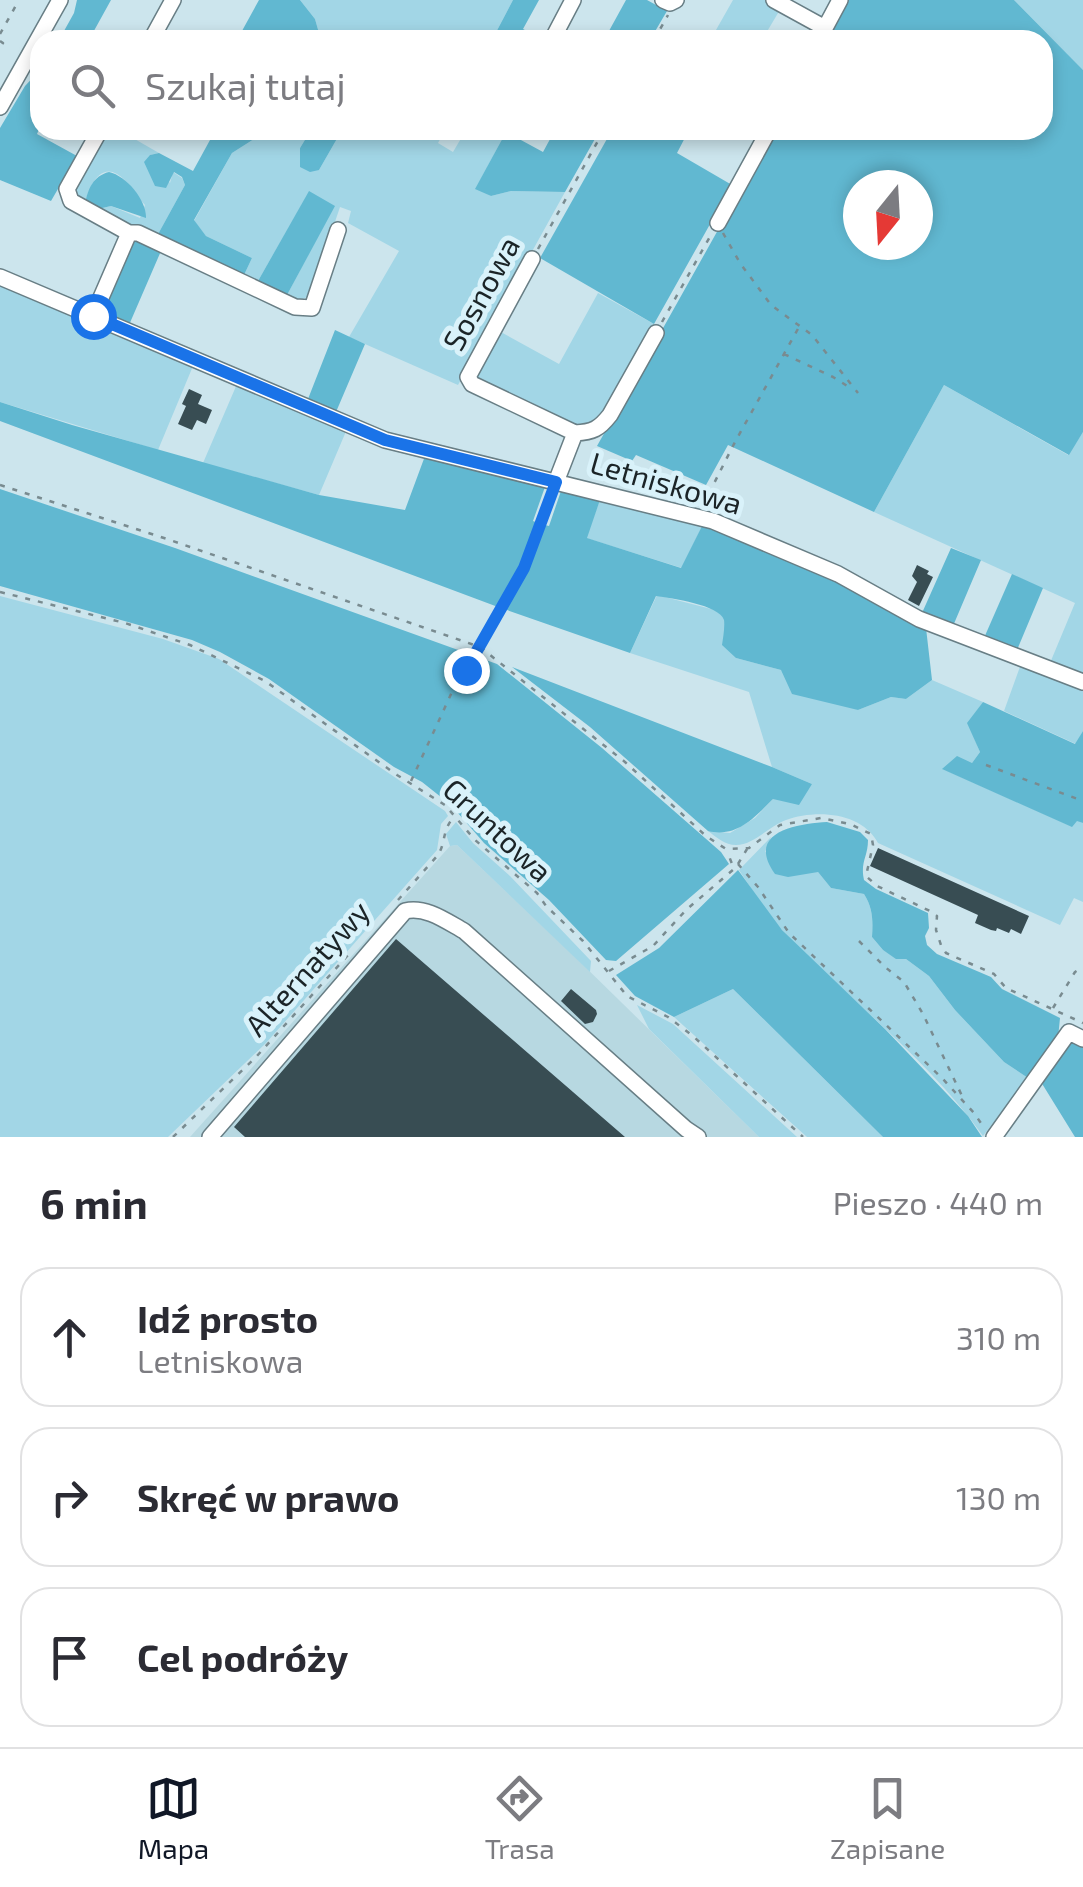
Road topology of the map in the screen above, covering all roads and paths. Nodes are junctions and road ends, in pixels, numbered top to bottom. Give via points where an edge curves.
1 (19, 0) edge
2 (60, 0) edge
3 (173, 0) edge
4 (573, 0) edge
5 (774, 0) edge
6 (840, 0) edge
7 (671, 1) edge
8 (43, 30) edge
9 (156, 30) edge
10 (557, 30) edge
11 (658, 30) edge
12 (815, 30) edge
13 (823, 30) edge
14 (0, 34) edge
15 (0, 41) edge
16 (0, 48) edge
17 (30, 54) edge
18 (0, 107) edge
19 (94, 140) edge
20 (598, 140) edge
21 (764, 140) edge
22 (718, 223) junction
23 (338, 230) dead end
24 (129, 233) junction
25 (532, 259) joint
26 (0, 278) edge
27 (93, 316) junction
28 (800, 326) junction
29 (656, 334) joint
30 (784, 354) junction
31 (575, 433) junction
32 (556, 482) junction
33 (0, 485) edge
34 (698, 516) junction
35 (0, 592) edge
36 (480, 647) junction
37 (1083, 682) edge
38 (986, 765) dead end
39 (410, 782) junction
40 (1083, 801) edge
41 (454, 816) junction
42 (748, 848) junction
43 (726, 850) junction
44 (738, 864) junction
45 (734, 869) junction
46 (395, 904) dead end
47 (859, 941) dead end
48 (355, 948) dead end
49 (1083, 967) edge
50 (607, 973) junction
51 (1052, 1010) junction
52 (1083, 1023) edge
53 (1083, 1038) edge
54 (967, 1106) junction
55 (990, 1135) edge
56 (174, 1137) edge
57 (210, 1137) edge
58 (698, 1137) edge
59 (802, 1137) edge

1 - 14 path
2 - 8 street
3 - 9 street
4 - 10 street
5 - 12 street
6 - 13 street
7 - 11 path
15 - 16 path
17 - 18 street
19 - 24 street via 68,194 77,206
20 - 25 path, Sosnowa
21 - 22 street
22 - 28 path via 770,304
22 - 29 path
23 - 24 street via 312,308 294,307
24 - 27 street
25 - 31 street, Sosnowa via 468,380
26 - 27 street, Letniskowa
27 - 32 street, Letniskowa via 385,440
28 - 30 path
28 - 30 path via 858,393
29 - 31 street via 610,415 592,432
30 - 34 path
31 - 32 street
32 - 34 street, Letniskowa
32 - 36 path via 524,568
33 - 36 path
34 - 37 street, Letniskowa via 838,574 919,619
35 - 39 path, Gruntowa via 190,644 265,681
36 - 39 path
36 - 43 path
38 - 40 path
39 - 41 path, Gruntowa
41 - 46 path, Alternatywy via 438,855
41 - 50 path, Gruntowa via 583,941
42 - 43 path
42 - 44 path
42 - 51 path via 780,825 821,818 871,834 869,880 937,916 946,952
43 - 45 path
44 - 45 path
44 - 54 path via 789,933
45 - 50 path via 653,946
47 - 54 path via 904,982
48 - 56 path, Alternatywy
49 - 51 path
50 - 59 path, Gruntowa via 627,996 693,1036
51 - 52 path
53 - 55 street via 1068,1032
54 - 55 path
57 - 58 street via 411,908 464,932

